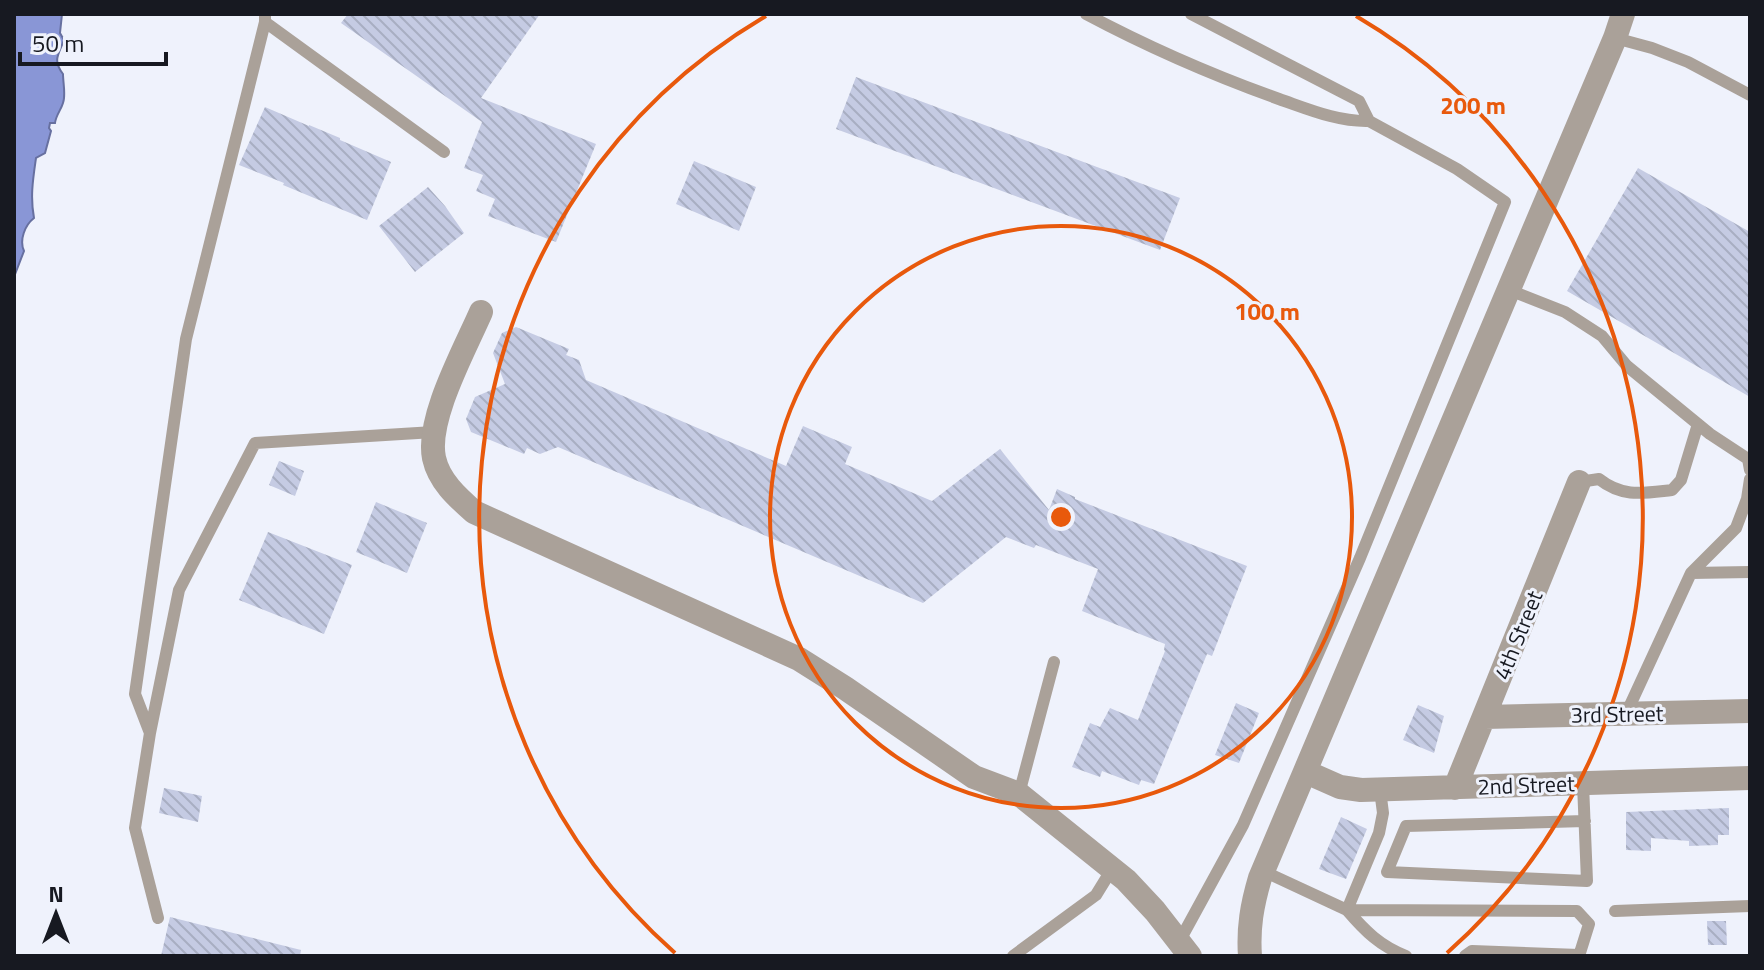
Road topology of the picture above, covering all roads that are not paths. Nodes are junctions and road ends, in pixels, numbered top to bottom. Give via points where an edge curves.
1 (1086, 14) edge
2 (1191, 14) edge
3 (1623, 14) edge
4 (265, 18) edge
5 (1615, 38) junction
6 (1750, 95) edge
7 (1369, 121) junction
8 (444, 152) dead end
9 (1509, 290) junction
10 (481, 312) dead end
11 (1698, 424) junction
12 (434, 432) junction
13 (1750, 470) edge
14 (1750, 479) edge
15 (1579, 482) joint
16 (1750, 572) edge
17 (1691, 573) junction
18 (1054, 662) dead end
19 (1750, 711) edge
20 (1626, 714) junction
21 (1485, 717) junction
22 (150, 733) junction
23 (1306, 772) junction
24 (1750, 778) edge
25 (1583, 784) junction
26 (1455, 788) junction
27 (1380, 790) junction
28 (1019, 794) junction
29 (1585, 821) junction
30 (1112, 869) junction
31 (1263, 871) junction
32 (1750, 906) edge
33 (1347, 910) junction
34 (1615, 911) dead end
35 (158, 918) dead end
36 (1184, 949) edge
37 (1013, 956) edge
38 (1250, 956) edge
39 (1406, 956) edge
40 (1465, 956) edge
41 (1579, 956) edge

1 - 7 lane via 1224,80 1322,114
2 - 7 lane via 1359,101
3 - 5 street
4 - 8 lane
4 - 22 lane via 186,339 135,694
5 - 6 lane via 1688,62
5 - 9 street
7 - 36 lane via 1505,202 1360,558
9 - 11 lane via 1565,312 1602,336 1627,366
9 - 23 street
10 - 12 street
11 - 13 lane via 1748,459
11 - 15 lane via 1681,480 1672,490 1633,495 1599,479
12 - 22 lane via 255,443 179,590
12 - 28 street via 434,458 442,478 474,512 799,659 974,777
14 - 17 lane via 1736,528
15 - 21 street, 4th Street
16 - 17 lane
17 - 20 lane
18 - 28 lane
19 - 20 street, 3rd Street
20 - 21 street, 3rd Street
21 - 26 street, 4th Street
22 - 35 lane via 135,828
23 - 27 street, 2nd Street via 1340,787
23 - 31 street
24 - 25 street, 2nd Street
25 - 26 street, 2nd Street
25 - 29 lane
26 - 27 street, 2nd Street
27 - 33 lane via 1379,833
28 - 30 street
29 - 29 lane via 1587,881 1387,872 1406,826
30 - 36 street
30 - 37 lane via 1096,895
31 - 33 lane
31 - 38 street via 1252,906
32 - 34 lane
33 - 39 lane via 1387,949
33 - 41 lane via 1577,911 1589,924
40 - 41 lane via 1472,951

